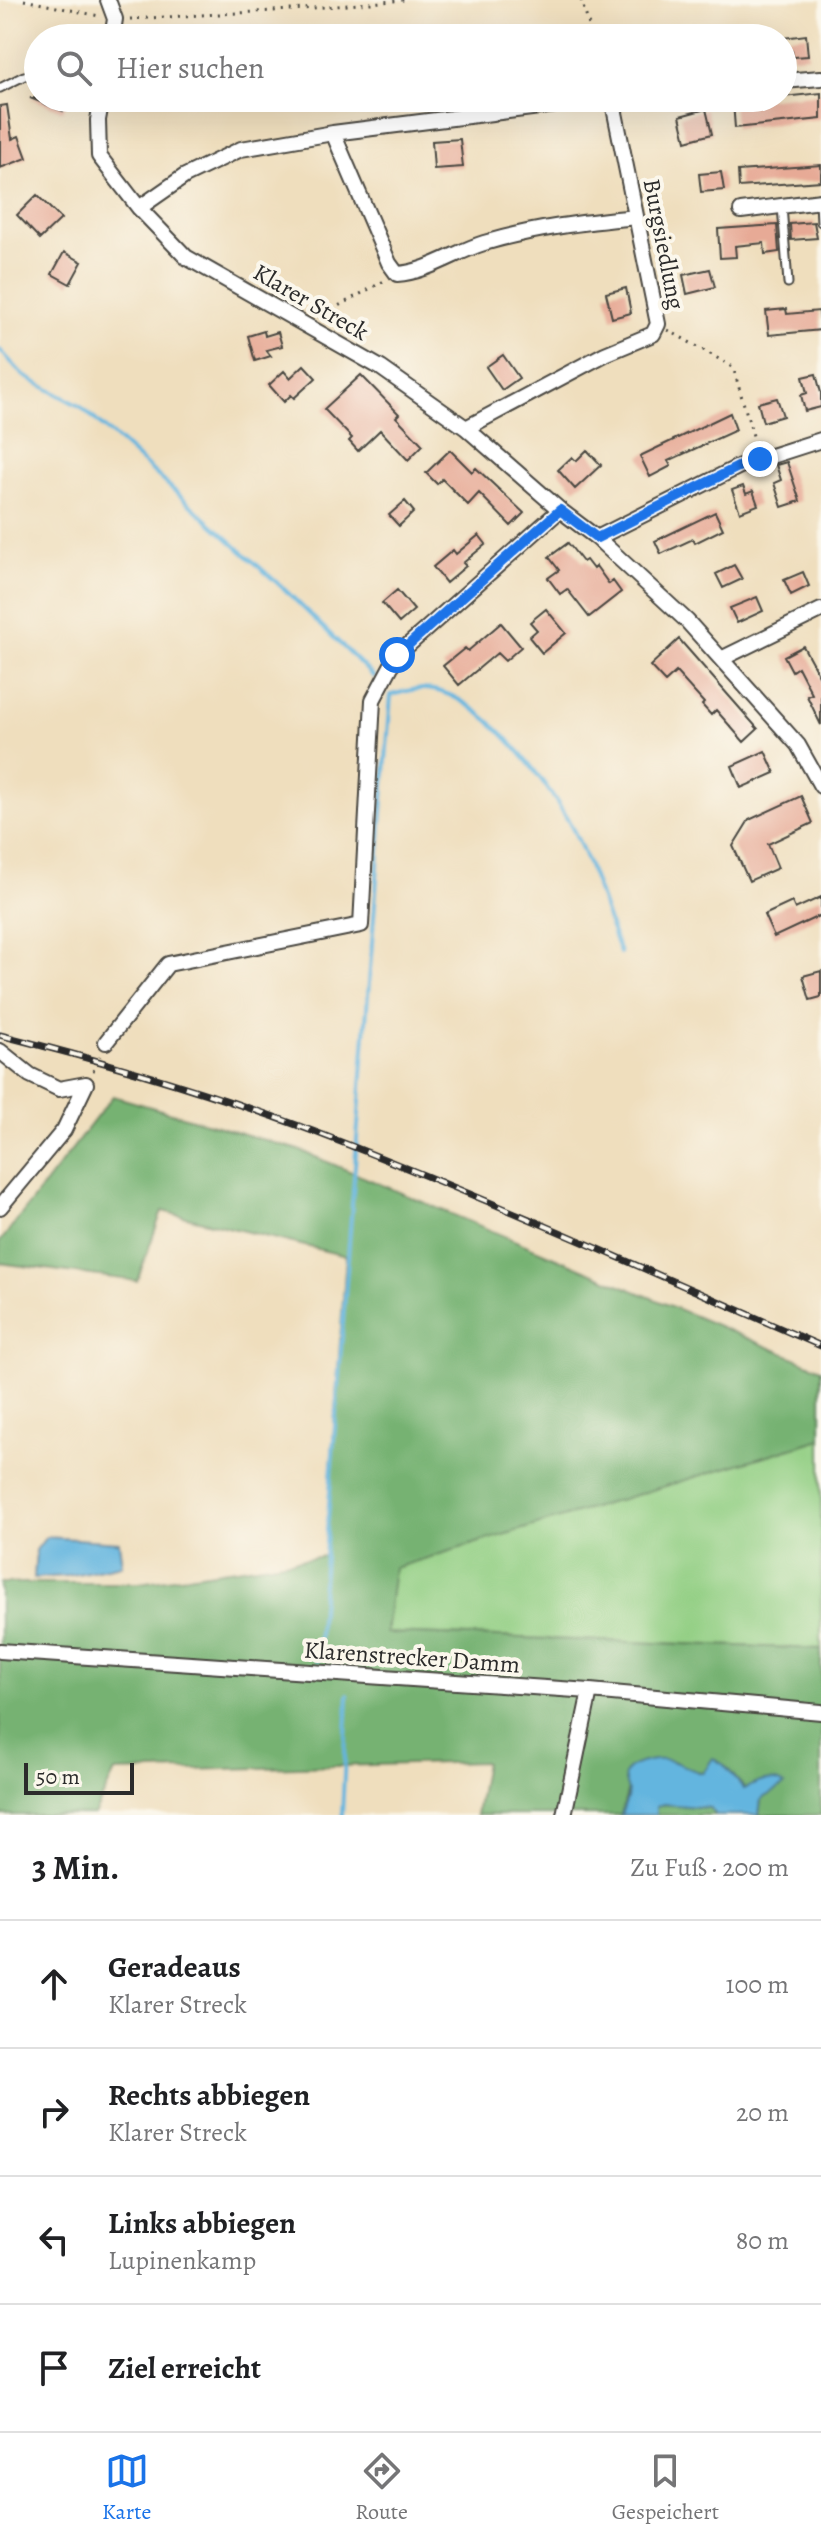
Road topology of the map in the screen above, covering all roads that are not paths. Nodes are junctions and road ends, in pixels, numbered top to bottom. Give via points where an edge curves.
1 (108, 0) edge
2 (114, 24) edge
3 (24, 76) edge
4 (821, 78) edge
5 (797, 80) edge
6 (0, 88) edge
7 (99, 112) edge
8 (500, 112) edge
9 (615, 112) edge
10 (333, 133) junction
11 (820, 202) edge
12 (782, 206) junction
13 (139, 208) junction
14 (741, 211) dead end
15 (636, 217) junction
16 (821, 222) edge
17 (788, 283) dead end
18 (466, 428) junction
19 (821, 440) edge
20 (560, 510) junction
21 (597, 538) junction
22 (821, 610) edge
23 (721, 659) junction
24 (820, 779) edge
25 (106, 1042) road end
26 (0, 1051) edge
27 (0, 1207) edge
28 (0, 1651) edge
29 (590, 1691) junction
30 (821, 1712) edge
31 (564, 1815) edge

1 - 2 street
3 - 6 lane
4 - 5 street
7 - 13 street, Klarer Streck via 99,156
8 - 10 street, Burgsiedlung
9 - 15 street, Burgsiedlung
10 - 13 street, Burgsiedlung via 241,149 185,176
10 - 15 street via 397,274 535,229
11 - 12 street
11 - 16 lane
12 - 14 street
12 - 17 lane
13 - 18 street, Klarer Streck via 186,257 381,368
15 - 18 street, Burgsiedlung via 658,324 653,334
18 - 20 street, Klarer Streck
19 - 21 street via 740,466
20 - 21 street, Klarer Streck
20 - 25 street via 397,655 373,700 361,925 168,964
21 - 23 street, Klarer Streck
22 - 23 street
23 - 24 street, Klarer Streck via 798,745
26 - 27 street via 59,1089 86,1084 64,1130
28 - 29 street, Klarenstrecker Damm
29 - 30 street, Klarenstrecker Damm
29 - 31 street

